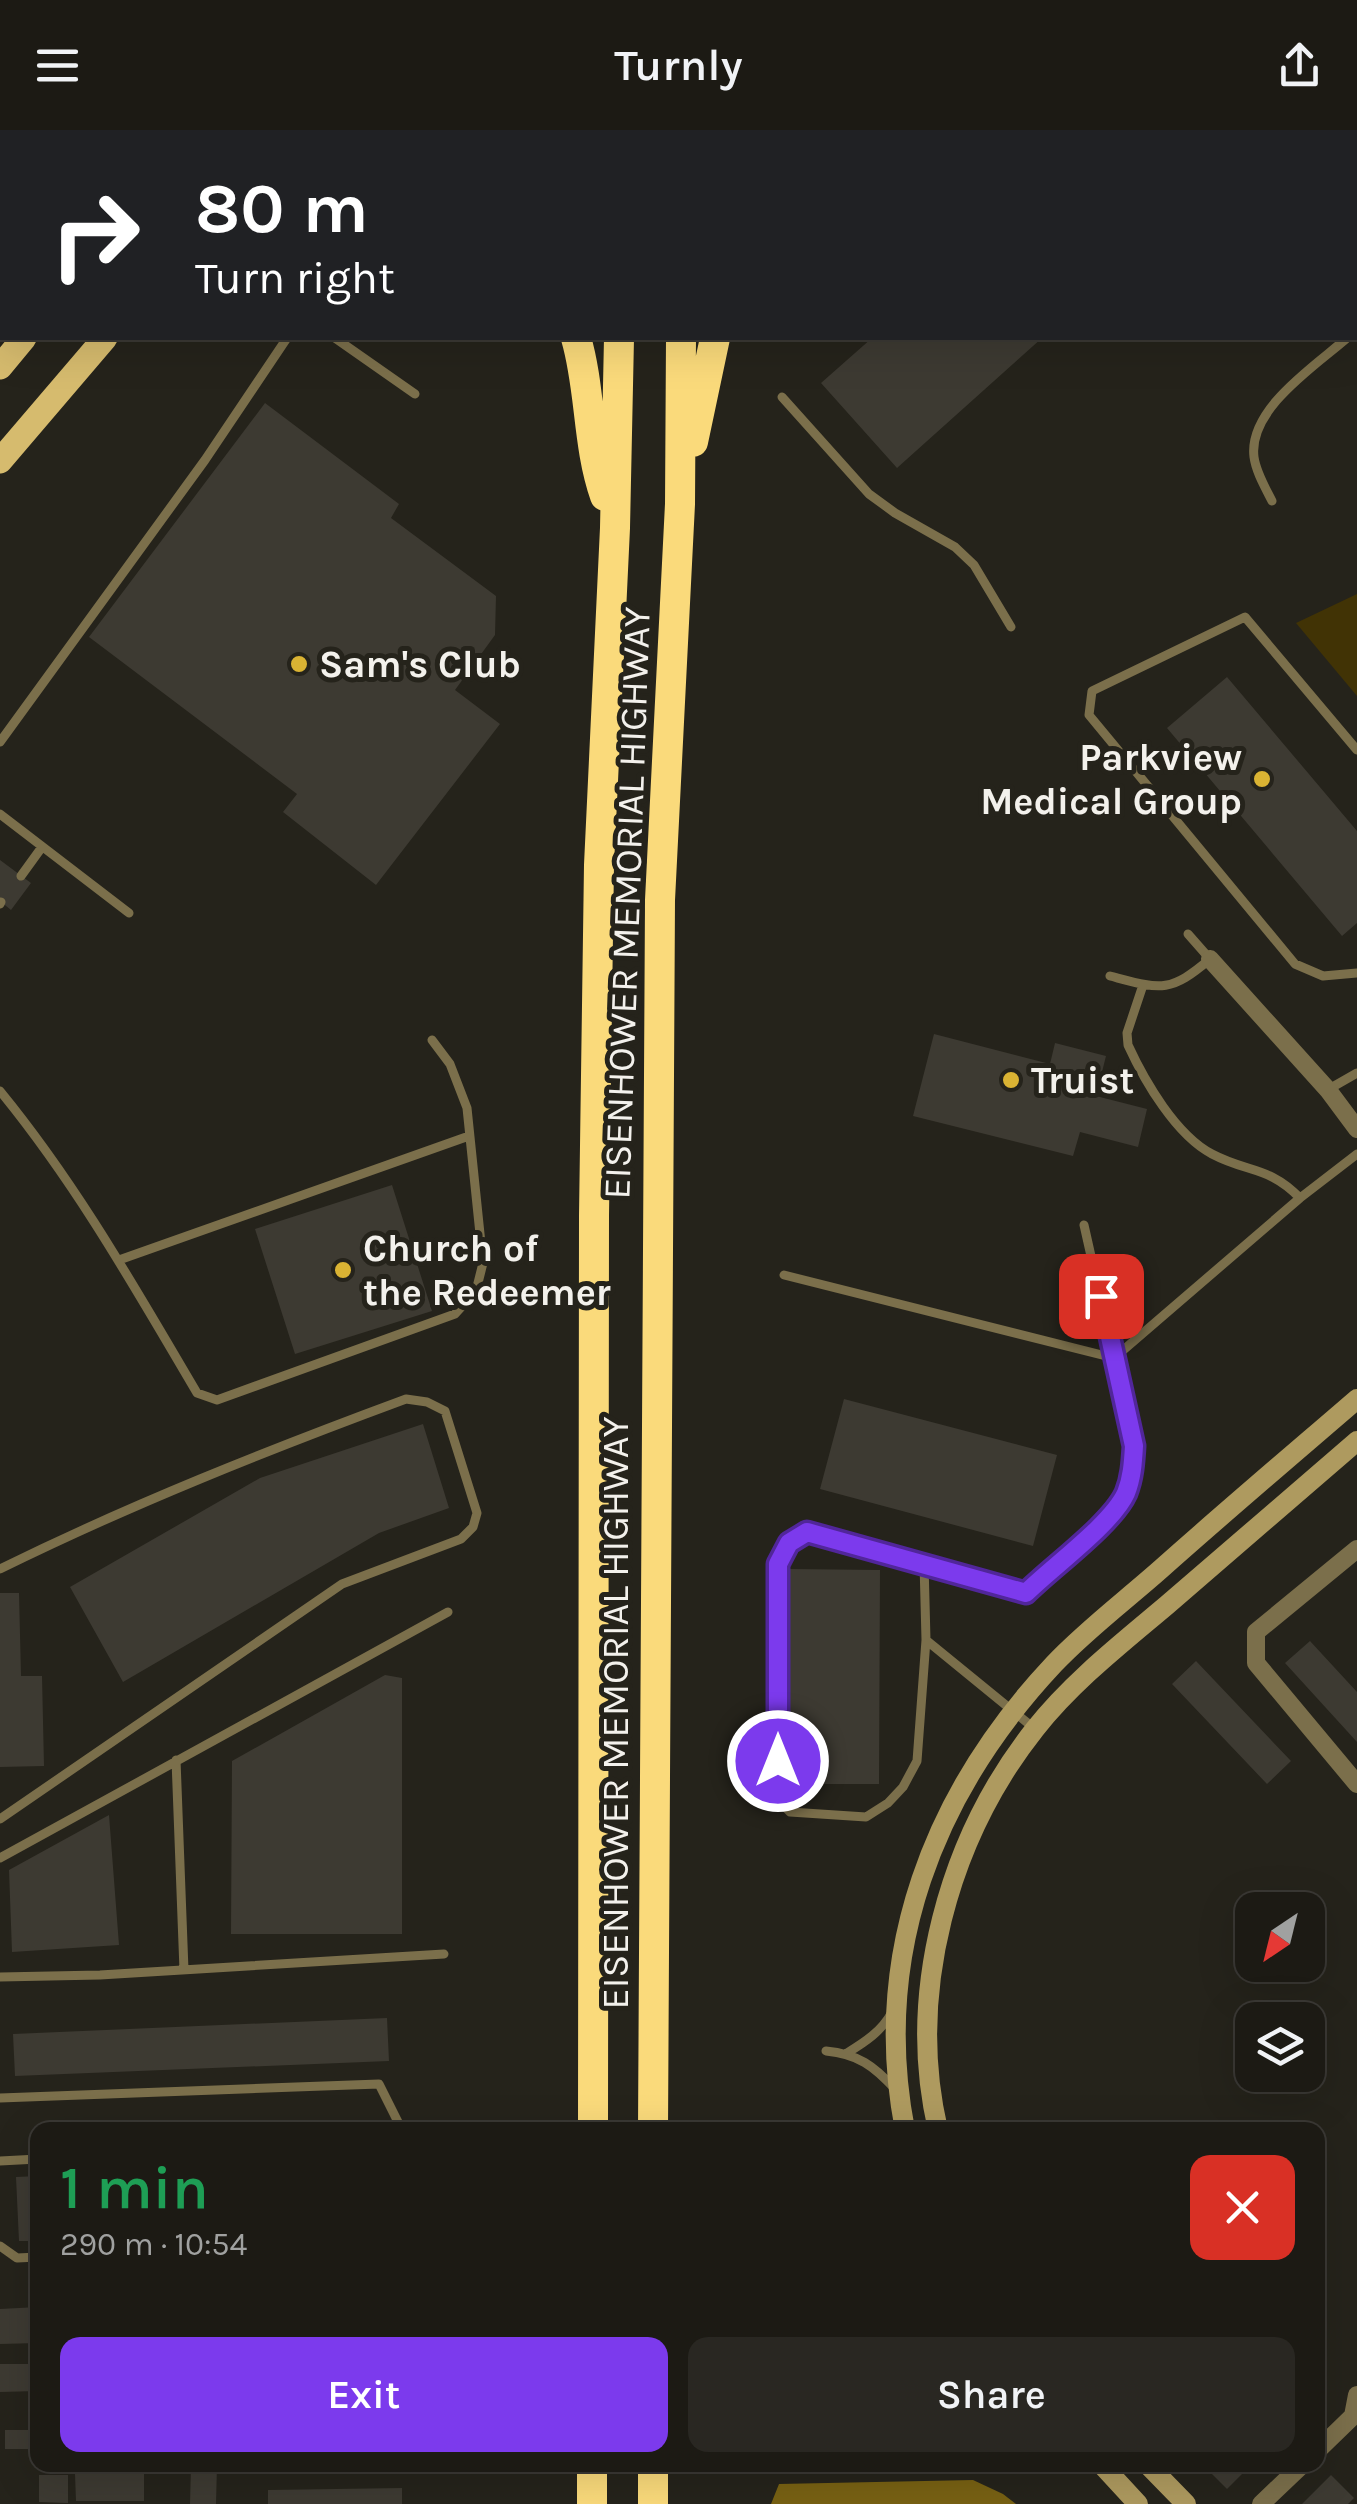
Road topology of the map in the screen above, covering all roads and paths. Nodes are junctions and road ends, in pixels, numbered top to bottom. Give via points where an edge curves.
1 (22, 340) edge
2 (104, 340) edge
3 (285, 340) edge
4 (337, 340) edge
5 (577, 340) edge
6 (620, 340) edge
7 (680, 340) edge
8 (714, 340) edge
9 (1346, 340) edge
10 (0, 367) edge
11 (415, 394) dead end
12 (782, 397) dead end
13 (0, 461) edge
14 (1272, 500) dead end
15 (680, 504) junction
16 (616, 528) junction
17 (1011, 626) dead end
18 (0, 742) edge
19 (1357, 750) edge
20 (0, 814) edge
21 (42, 847) junction
22 (21, 876) dead end
23 (129, 913) dead end
24 (1188, 934) dead end
25 (1210, 959) junction
26 (1357, 972) edge
27 (1110, 976) dead end
28 (1143, 985) junction
29 (432, 1040) dead end
30 (1357, 1073) edge
31 (1328, 1090) junction
32 (0, 1091) edge
33 (1357, 1128) edge
34 (470, 1136) junction
35 (1357, 1154) edge
36 (1300, 1198) junction
37 (1084, 1225) dead end
38 (119, 1260) junction
39 (784, 1276) dead end
40 (1114, 1358) junction
41 (1357, 1399) edge
42 (1357, 1441) edge
43 (1357, 1549) edge
44 (924, 1563) junction
45 (0, 1568) edge
46 (448, 1612) dead end
47 (926, 1640) junction
48 (1012, 1712) junction
49 (1035, 1729) junction
50 (176, 1760) junction
51 (1357, 1784) edge
52 (0, 1818) edge
53 (0, 1858) edge
54 (444, 1954) dead end
55 (184, 1970) junction
56 (0, 1977) edge
57 (896, 2006) junction
58 (826, 2051) dead end
59 (847, 2053) junction
60 (898, 2093) junction
61 (0, 2098) edge
62 (398, 2122) edge
63 (593, 2122) edge
64 (653, 2122) edge
65 (903, 2122) edge
66 (937, 2122) edge
67 (30, 2159) edge
68 (0, 2161) edge
69 (0, 2246) edge
70 (30, 2257) edge
71 (1357, 2395) edge
72 (1325, 2443) edge
73 (592, 2472) edge
74 (653, 2472) edge
75 (1108, 2472) edge
76 (1155, 2472) edge
77 (1295, 2472) edge
78 (592, 2504) edge
79 (653, 2504) edge
80 (1138, 2504) edge
81 (1186, 2504) edge
82 (1261, 2504) edge

1 - 10 main road
2 - 13 main road
3 - 18 lane
4 - 11 lane
5 - 16 highway via 598,477
6 - 16 highway, EISENHOWER MEMORIAL HIGHWAY
7 - 15 highway, EISENHOWER MEMORIAL HIGHWAY
8 - 15 highway
9 - 14 lane via 1272,404 1258,426 1254,460
12 - 17 lane via 869,494 974,565
15 - 64 highway, EISENHOWER MEMORIAL HIGHWAY via 660,900
16 - 63 highway, EISENHOWER MEMORIAL HIGHWAY via 597,982
19 - 26 lane via 1246,617 1092,692 1089,715 1295,964 1323,976
20 - 21 lane
21 - 22 lane
21 - 23 lane
24 - 25 lane
25 - 28 lane via 1176,984
25 - 31 street
27 - 28 lane
28 - 36 lane via 1128,1045 1177,1126 1195,1144 1262,1170
29 - 34 lane via 450,1064
30 - 31 lane
31 - 33 street
32 - 38 lane via 49,1150
34 - 38 lane
34 - 38 lane via 483,1263 476,1291 455,1314 217,1400 197,1393
35 - 36 lane
36 - 40 lane
37 - 40 lane
39 - 40 lane
40 - 44 lane via 1134,1446 1125,1494 1111,1515 1026,1593
41 - 48 main road via 1057,1661
42 - 49 main road via 1100,1662
43 - 51 street via 1256,1632 1256,1663
44 - 47 lane
44 - 47 lane via 807,1532 789,1543 778,1564 778,1800 790,1812 866,1817 903,1787 917,1762
45 - 52 lane via 93,1523 406,1400 445,1411 477,1513 461,1539 342,1584
46 - 50 lane
47 - 48 lane
48 - 49 lane
48 - 57 main road via 968,1773 930,1850
49 - 66 main road via 988,1800 939,1924 929,2058
50 - 53 lane
50 - 55 lane
54 - 55 lane
55 - 56 lane
57 - 59 lane via 868,2041
57 - 60 main road
58 - 59 lane
59 - 60 lane via 868,2061
60 - 65 main road
61 - 62 lane via 380,2084
67 - 68 lane
69 - 70 lane
71 - 72 street via 1353,2416
73 - 78 highway
74 - 79 highway
75 - 80 main road
76 - 81 main road
77 - 82 street

